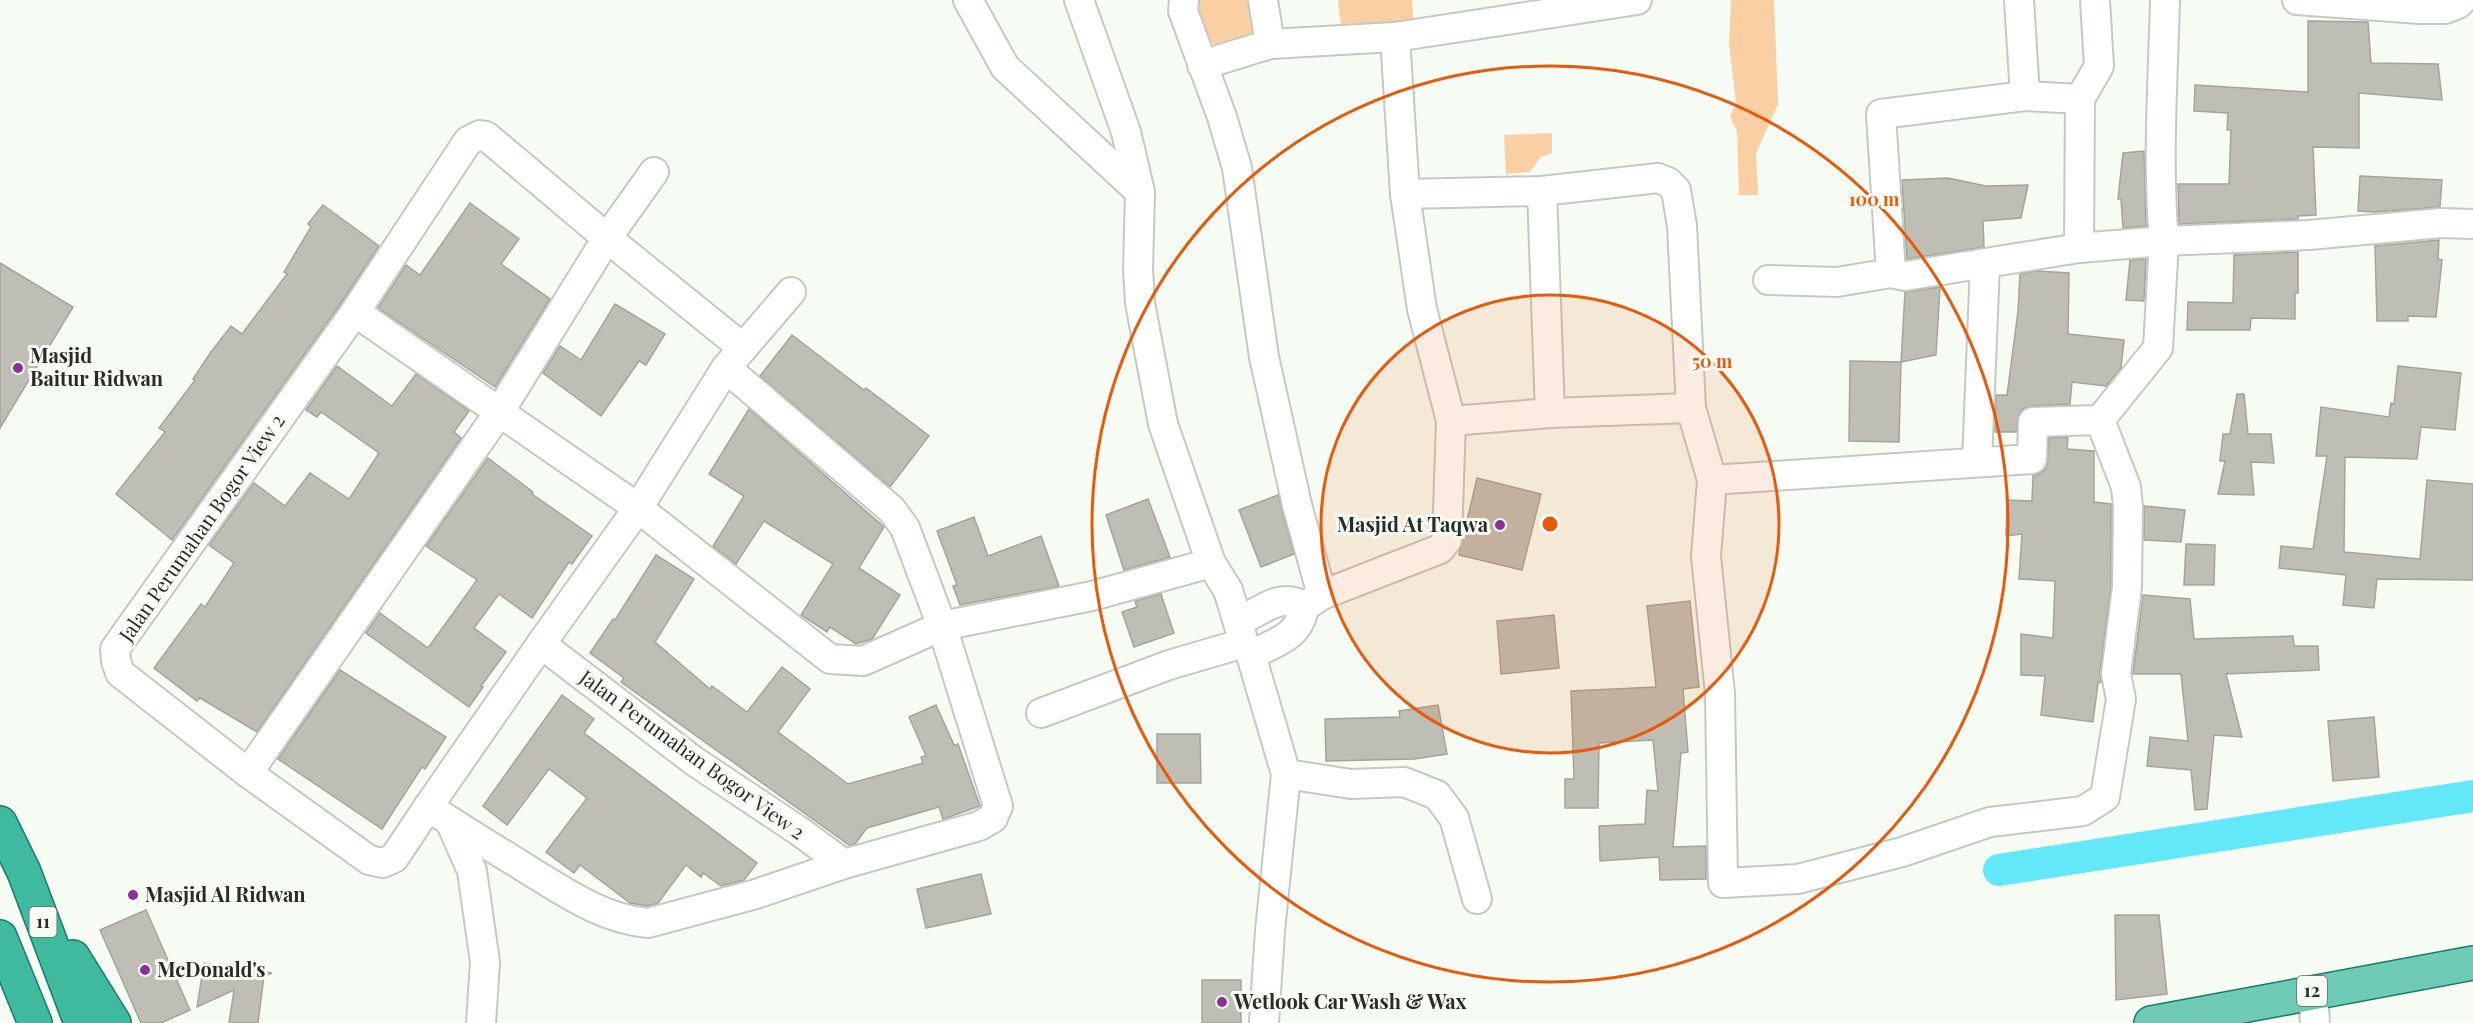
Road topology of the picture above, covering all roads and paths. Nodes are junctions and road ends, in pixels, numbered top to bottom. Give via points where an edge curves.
1 (968, 0) edge
2 (1079, 0) edge
3 (1184, 0) edge
4 (1263, 0) edge
5 (1637, 0) edge
6 (2019, 0) edge
7 (2095, 0) edge
8 (2165, 0) edge
9 (2296, 0) edge
10 (2462, 0) edge
11 (2349, 2) edge
12 (1395, 37) junction
13 (1270, 44) junction
14 (1202, 65) junction
15 (2025, 96) junction
16 (2080, 99) junction
17 (654, 171) dead end
18 (1542, 191) junction
19 (1140, 192) junction
20 (1405, 194) junction
21 (2473, 224) edge
22 (607, 238) junction
23 (2164, 240) junction
24 (2079, 248) junction
25 (1985, 264) junction
26 (1891, 273) junction
27 (1768, 280) dead end
28 (791, 292) dead end
29 (355, 312) junction
30 (734, 358) junction
31 (1691, 408) junction
32 (500, 411) junction
33 (1550, 413) junction
34 (2100, 420) junction
35 (1451, 421) junction
36 (1977, 462) junction
37 (1712, 480) junction
38 (638, 508) junction
39 (1212, 563) junction
40 (1313, 601) junction
41 (942, 626) junction
42 (1245, 640) junction
43 (541, 644) junction
44 (1041, 713) dead end
45 (248, 774) junction
46 (1286, 774) junction
47 (439, 814) junction
48 (0, 823) edge
49 (844, 864) junction
50 (24, 872) junction
51 (1477, 899) dead end
52 (0, 937) edge
53 (2473, 963) edge
54 (0, 965) edge
55 (0, 988) edge
56 (2314, 1007) edge
57 (35, 1023) edge
58 (81, 1023) edge
59 (114, 1023) edge
60 (481, 1023) edge
61 (1263, 1023) edge
62 (2151, 1023) edge

1 - 19 street via 1005,67
2 - 19 street via 1126,132
3 - 14 street via 1183,11
4 - 13 street
5 - 12 street
6 - 15 street
7 - 16 street via 2099,66
8 - 23 street via 2161,163
9 - 11 street
10 - 11 street via 2445,9
12 - 13 street
12 - 20 street
13 - 14 street
14 - 40 street via 1237,168 1264,357 1297,505
15 - 16 street
15 - 26 street via 1881,114
16 - 24 street
17 - 22 street
18 - 20 street
18 - 31 street via 1658,178 1676,190 1682,226
18 - 33 street
19 - 39 street via 1139,280 1153,378 1163,424
20 - 35 street via 1422,309
21 - 23 street
22 - 29 street, Jalan Perumahan Bogor View 2 via 486,136 480,135 468,141
22 - 30 street, Jalan Perumahan Bogor View 2
22 - 32 street
23 - 24 street
23 - 34 street via 2158,348
24 - 25 street
25 - 26 street via 1905,276
25 - 36 street
26 - 27 street via 1837,282
28 - 30 street
29 - 32 street
29 - 45 street, Jalan Perumahan Bogor View 2 via 115,649 120,673
30 - 38 street, Jalan Perumahan Bogor View 2
30 - 41 street, Jalan Perumahan Bogor View 2 via 892,510 905,528
31 - 33 street
31 - 37 street
32 - 38 street
32 - 45 street
33 - 35 street
34 - 36 street via 2033,422 2032,459
34 - 37 street via 2126,487 2128,507 2127,587 2116,674 2121,699 2105,797 2083,811 1990,822 1902,852 1798,879 1723,882 1720,694 1706,556
35 - 40 street via 1447,540 1440,549
36 - 37 street
38 - 41 street via 830,659 863,661
38 - 43 street, Jalan Perumahan Bogor View 2
39 - 41 street via 1092,596
39 - 42 street via 1228,590
40 - 42 street via 1280,600
41 - 49 street, Jalan Perumahan Bogor View 2 via 998,806 996,812 979,826
42 - 44 street
42 - 46 street
43 - 47 street, Jalan Perumahan Bogor View 2
43 - 49 street, Jalan Perumahan Bogor View 2 via 694,761
45 - 47 street, Jalan Perumahan Bogor View 2 via 369,860 383,862 394,858
46 - 51 street via 1352,784 1404,782 1437,795 1454,818
46 - 61 street
47 - 49 street, Jalan Perumahan Bogor View 2 via 574,898 633,922 648,923 756,894
47 - 60 street via 472,871 485,962
48 - 50 highway, 11
50 - 58 highway, 11
50 - 59 highway
52 - 57 highway, 11
53 - 56 main road, 12
54 - 55 highway
56 - 62 main road, 12

